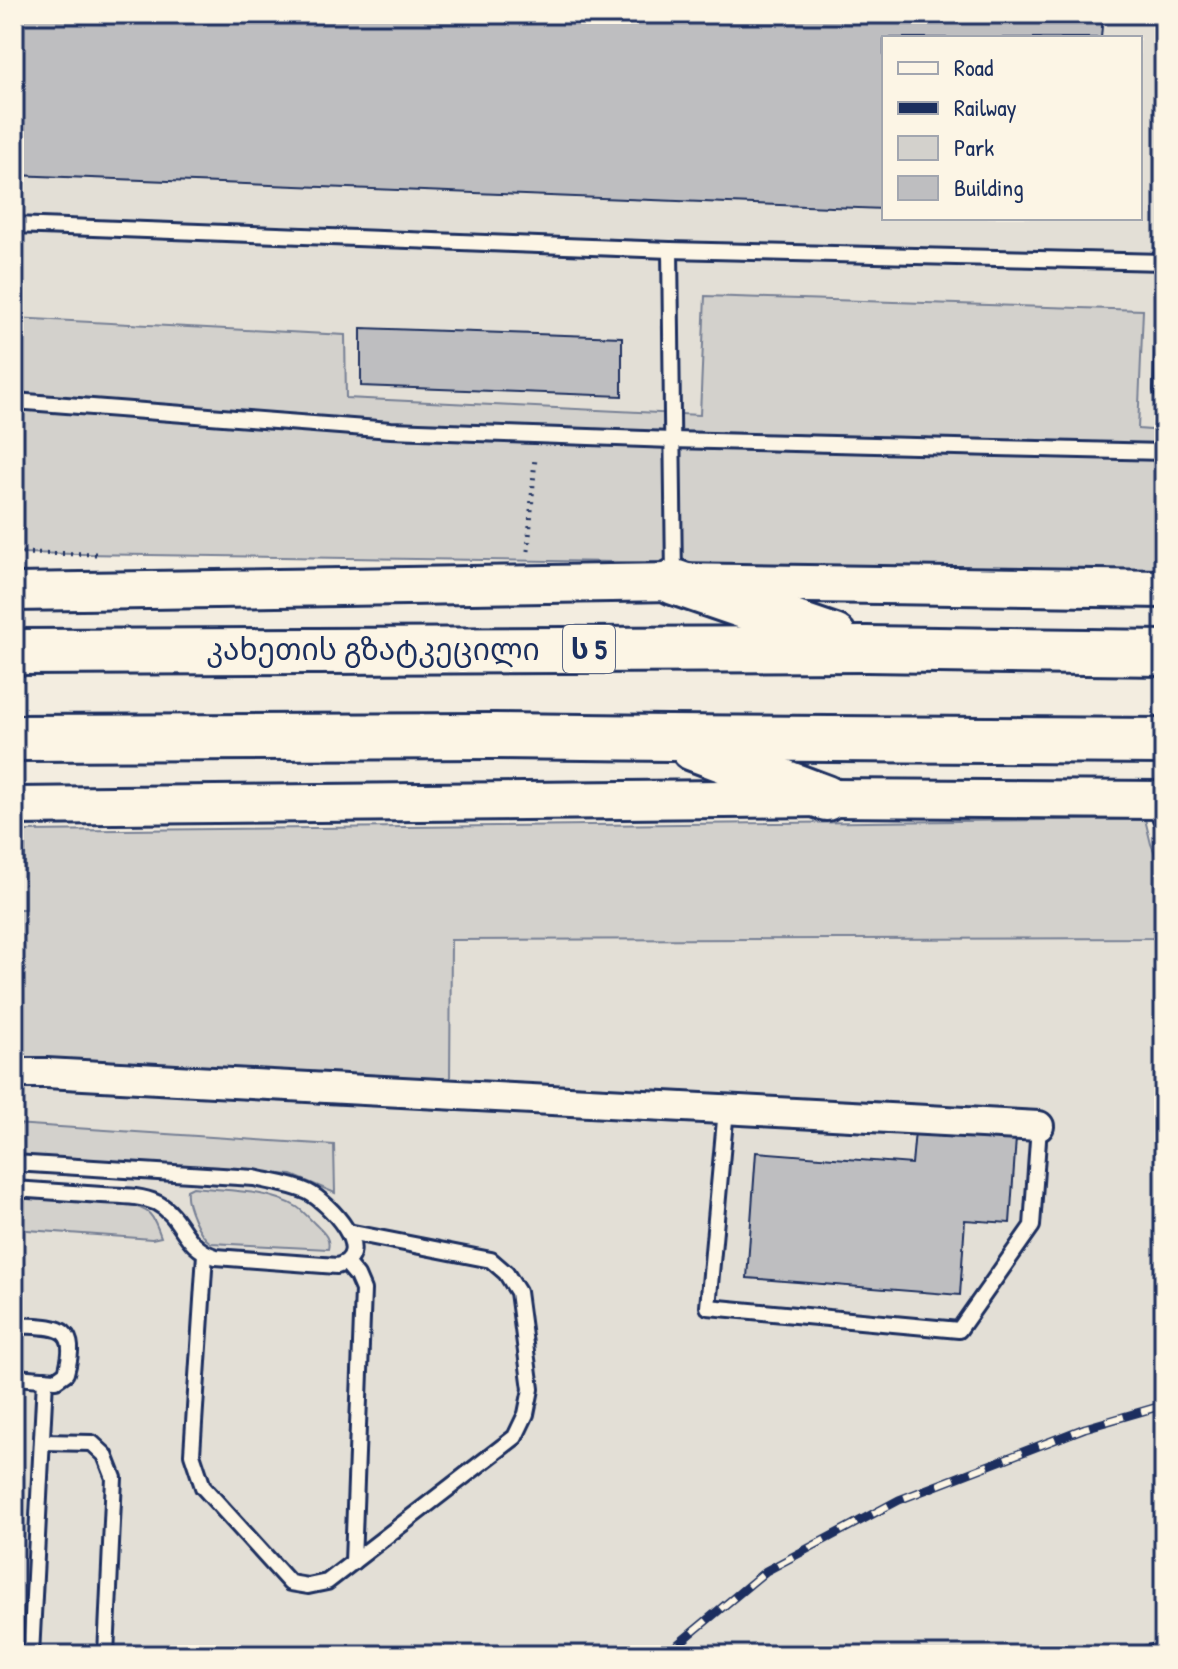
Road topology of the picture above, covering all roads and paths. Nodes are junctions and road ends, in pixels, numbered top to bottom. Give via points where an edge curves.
1 (14, 225) edge
2 (670, 250) junction
3 (1164, 262) edge
4 (1164, 321) edge
5 (1164, 391) edge
6 (14, 401) edge
7 (536, 435) junction
8 (672, 440) junction
9 (1164, 452) edge
10 (528, 560) dead end
11 (674, 582) junction
12 (1164, 589) edge
13 (14, 592) edge
14 (866, 649) junction
15 (14, 652) edge
16 (1164, 653) edge
17 (14, 738) edge
18 (668, 738) junction
19 (1164, 741) edge
20 (826, 798) junction
21 (14, 806) edge
22 (1159, 808) edge
23 (14, 1073) edge
24 (726, 1109) junction
25 (1039, 1126) joint
26 (14, 1163) edge
27 (14, 1189) edge
28 (348, 1232) junction
29 (205, 1254) junction
30 (346, 1263) junction
31 (14, 1325) edge
32 (14, 1377) edge
33 (45, 1379) junction
34 (42, 1442) junction
35 (353, 1562) junction
36 (31, 1655) edge
37 (106, 1655) edge

1 - 2 lane
2 - 3 lane
2 - 8 lane
4 - 5 lane
6 - 7 lane via 391,430
7 - 8 lane
7 - 10 path
8 - 9 lane
8 - 11 lane
11 - 12 street
11 - 13 street
11 - 14 highway
14 - 15 highway, კახეთის გზატკეცილი / ს 5
14 - 16 highway, კახეთის გზატკეცილი / ს 5
17 - 18 highway
18 - 19 highway
18 - 20 highway
20 - 21 street
20 - 22 street
23 - 24 street
24 - 25 street
24 - 25 lane via 708,1307 959,1330 1032,1226
26 - 28 lane via 254,1178 291,1185 312,1193
27 - 29 lane via 138,1197 174,1216
28 - 30 lane via 353,1248
28 - 35 lane via 491,1260 518,1292 531,1389 515,1437
29 - 30 lane
29 - 35 lane via 192,1454 203,1487 290,1583 327,1582
30 - 35 lane via 363,1290
31 - 33 lane via 60,1329 67,1336 66,1373
32 - 33 lane
33 - 34 lane
34 - 36 lane
34 - 37 lane via 92,1443 105,1455 114,1478

